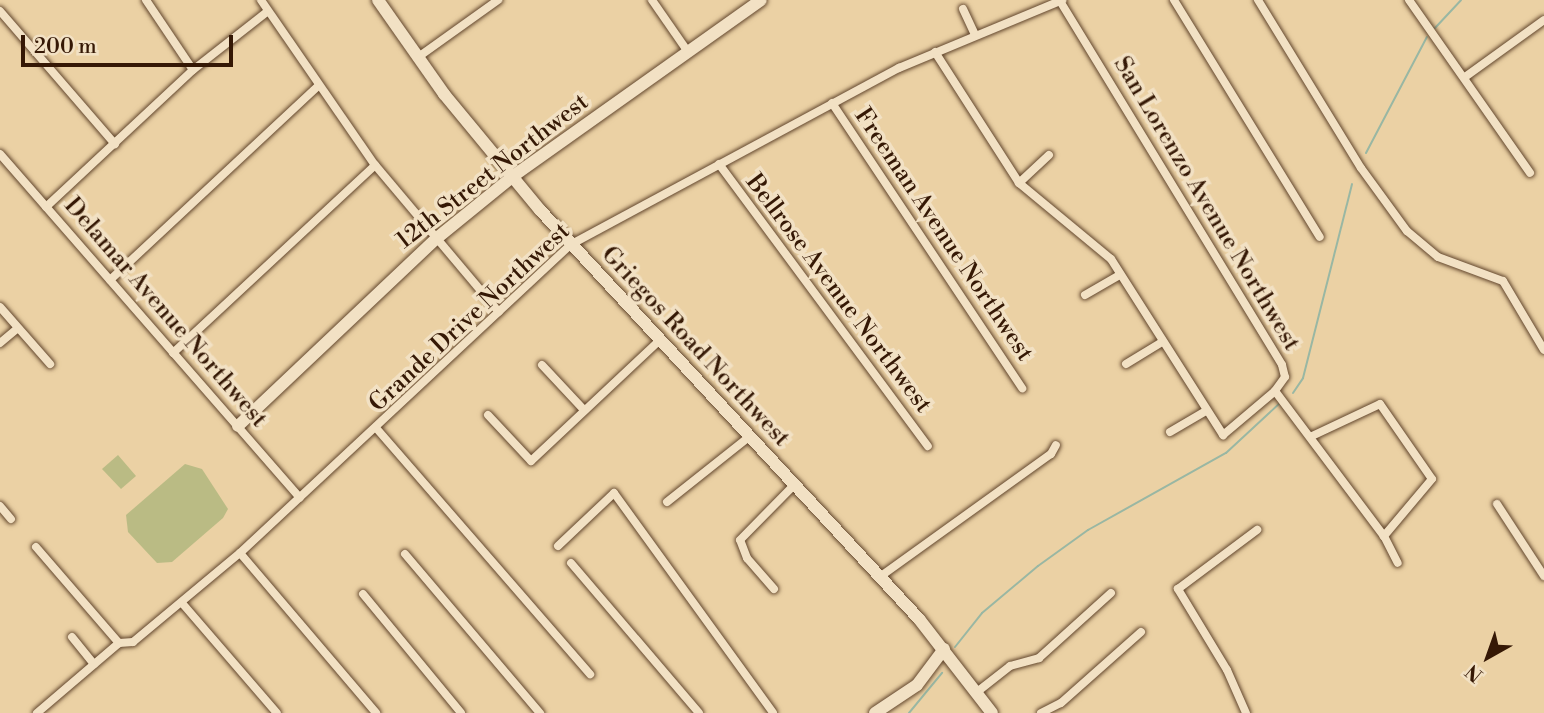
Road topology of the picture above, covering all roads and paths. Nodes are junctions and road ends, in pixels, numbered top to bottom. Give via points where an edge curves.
1 (146, 0) edge
2 (261, 0) edge
3 (378, 0) edge
4 (498, 0) edge
5 (652, 0) edge
6 (761, 0) edge
7 (1035, 0) edge
8 (1061, 0) edge
9 (1174, 0) edge
10 (1258, 0) edge
11 (1409, 0) edge
12 (963, 9) dead end
13 (1041, 9) junction
14 (0, 11) edge
15 (268, 11) junction
16 (1544, 20) edge
17 (975, 35) junction
18 (688, 52) junction
19 (935, 52) junction
20 (417, 58) junction
21 (193, 70) junction
22 (1465, 76) junction
23 (318, 86) junction
24 (832, 103) junction
25 (115, 144) junction
26 (0, 154) edge
27 (1049, 155) dead end
28 (719, 164) junction
29 (375, 165) junction
30 (1530, 173) dead end
31 (512, 177) junction
32 (1019, 183) junction
33 (47, 207) junction
34 (1320, 237) dead end
35 (437, 238) junction
36 (570, 245) junction
37 (1119, 275) junction
38 (110, 280) junction
39 (1085, 295) dead end
40 (0, 307) edge
41 (499, 312) junction
42 (18, 328) junction
43 (660, 340) junction
44 (1162, 342) junction
45 (0, 343) edge
46 (1544, 350) edge
47 (173, 353) junction
48 (50, 364) dead end
49 (542, 365) dead end
50 (1126, 365) dead end
51 (1022, 388) dead end
52 (1275, 391) junction
53 (584, 410) junction
54 (1206, 411) junction
55 (488, 415) dead end
56 (237, 426) junction
57 (377, 429) junction
58 (1170, 432) dead end
59 (750, 436) junction
60 (1312, 436) junction
61 (1056, 445) dead end
62 (928, 446) dead end
63 (794, 485) junction
64 (300, 498) junction
65 (667, 502) dead end
66 (1497, 504) dead end
67 (0, 506) edge
68 (11, 519) dead end
69 (1257, 530) dead end
70 (1384, 536) junction
71 (558, 545) dead end
72 (36, 547) dead end
73 (240, 553) junction
74 (405, 554) dead end
75 (1398, 563) dead end
76 (570, 564) dead end
77 (881, 576) junction
78 (1544, 576) edge
79 (774, 589) dead end
80 (1111, 593) dead end
81 (363, 594) dead end
82 (182, 603) junction
83 (1141, 632) dead end
84 (72, 637) dead end
85 (118, 643) junction
86 (944, 649) junction
87 (94, 664) junction
88 (590, 674) dead end
89 (977, 692) junction
90 (37, 713) edge
91 (277, 713) edge
92 (376, 713) edge
93 (461, 713) edge
94 (540, 713) edge
95 (699, 713) edge
96 (773, 713) edge
97 (875, 713) edge
98 (992, 713) edge
99 (1041, 713) edge
100 (1246, 713) edge

1 - 21 street
2 - 15 street
3 - 20 main road, Griegos Road Northwest
4 - 20 street
5 - 18 street
6 - 18 main road, 12th Street Northwest
7 - 13 street
8 - 13 street, Grande Drive Northwest
8 - 52 street, San Lorenzo Avenue Northwest via 1282,365 1285,377
9 - 34 street
10 - 46 street via 1361,168 1407,231 1438,257 1503,281
11 - 22 street
12 - 17 street
13 - 17 street, Grande Drive Northwest
14 - 25 street
15 - 21 street
15 - 23 street
16 - 22 street
17 - 19 street, Grande Drive Northwest
18 - 31 main road, 12th Street Northwest
19 - 24 street, Grande Drive Northwest
19 - 32 street
20 - 31 main road, Griegos Road Northwest
21 - 25 street
22 - 30 street
23 - 29 street
23 - 38 street
24 - 28 street, Grande Drive Northwest
24 - 51 street, Freeman Avenue Northwest
25 - 33 street
26 - 33 street, Delamar Avenue Northwest
27 - 32 street
28 - 36 street, Grande Drive Northwest
28 - 62 street, Bellrose Avenue Northwest
29 - 35 street
29 - 47 street
31 - 35 main road, 12th Street Northwest
31 - 36 main road, Griegos Road Northwest
32 - 37 street via 1111,259
33 - 38 street, Delamar Avenue Northwest
35 - 41 street
35 - 56 main road, 12th Street Northwest
36 - 41 street, Grande Drive Northwest
36 - 43 main road, Griegos Road Northwest
37 - 39 street
37 - 44 street
38 - 47 street, Delamar Avenue Northwest
40 - 42 street
41 - 57 street, Grande Drive Northwest
42 - 45 street
42 - 48 street
43 - 53 street
43 - 59 main road, Griegos Road Northwest
44 - 50 street
44 - 54 street
47 - 56 street, Delamar Avenue Northwest
49 - 53 street
52 - 54 street via 1223,435
52 - 60 street, San Lorenzo Avenue Northwest
53 - 55 street via 531,461
54 - 58 street
56 - 64 street, Delamar Avenue Northwest
57 - 64 street, Grande Drive Northwest
57 - 88 street
59 - 63 main road, Griegos Road Northwest
59 - 65 street
60 - 70 street, San Lorenzo Avenue Northwest
60 - 70 street via 1380,404 1396,425 1432,479
61 - 77 street via 1051,454
63 - 77 main road, Griegos Road Northwest
63 - 79 street via 740,540 747,558
64 - 73 street, Grande Drive Northwest
66 - 78 street
67 - 68 street
69 - 100 street via 1178,589 1227,670
70 - 75 street, San Lorenzo Avenue Northwest
71 - 96 street via 614,494
72 - 85 street
73 - 82 street, Grande Drive Northwest
73 - 92 street
74 - 94 street
76 - 95 street
77 - 86 main road, Griegos Road Northwest
80 - 89 street via 1039,658 1010,666
81 - 93 street
82 - 85 street, Grande Drive Northwest via 133,642
82 - 91 street
83 - 99 street via 1061,703
84 - 87 street
85 - 87 street, Grande Drive Northwest
86 - 89 main road, Griegos Road Northwest
86 - 97 main road via 917,685
87 - 90 street, Grande Drive Northwest
89 - 98 main road, Griegos Road Northwest

